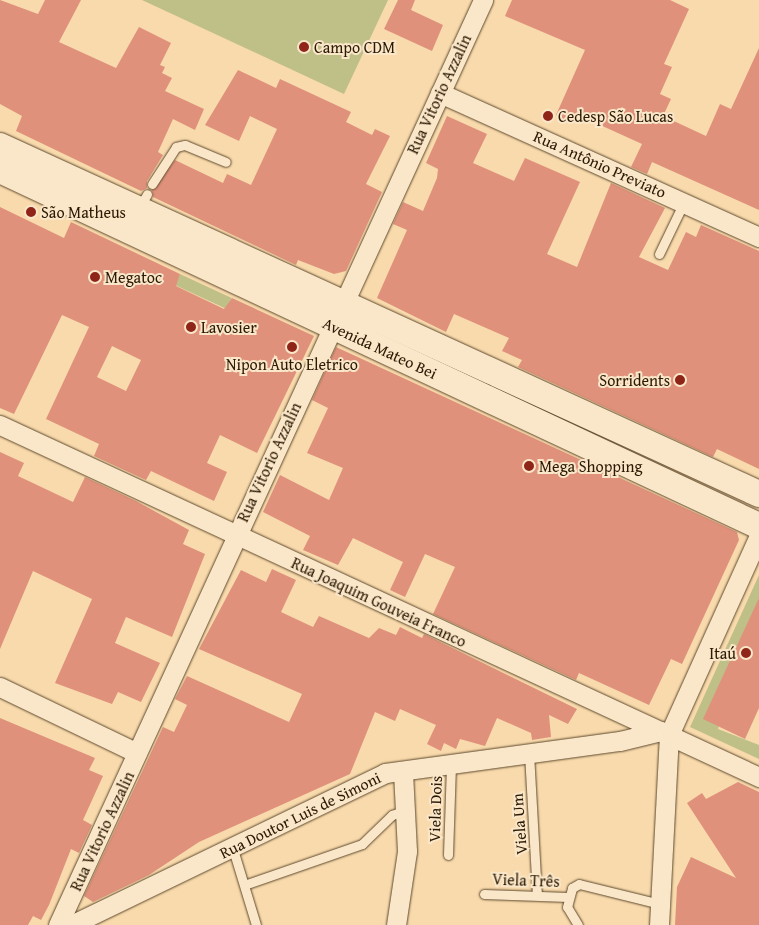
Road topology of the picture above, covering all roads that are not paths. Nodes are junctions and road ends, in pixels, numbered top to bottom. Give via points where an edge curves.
1 (483, 0) edge
2 (440, 93) junction
3 (0, 146) edge
4 (226, 162) dead end
5 (0, 170) edge
6 (152, 184) dead end
7 (684, 202) junction
8 (759, 237) edge
9 (658, 254) dead end
10 (337, 315) junction
11 (0, 425) edge
12 (759, 494) edge
13 (759, 526) edge
14 (235, 536) junction
15 (759, 536) edge
16 (0, 687) edge
17 (665, 733) junction
18 (529, 752) junction
19 (138, 753) junction
20 (451, 764) junction
21 (403, 771) junction
22 (759, 777) edge
23 (406, 810) junction
24 (232, 846) junction
25 (448, 855) dead end
26 (247, 884) junction
27 (484, 894) dead end
28 (537, 894) junction
29 (568, 897) junction
30 (661, 904) junction
31 (58, 925) edge
32 (71, 925) edge
33 (256, 925) edge
34 (396, 925) edge
35 (578, 925) edge
36 (659, 925) edge

1 - 2 street, Rua Vitorio Azzalin
2 - 7 street, Rua Antônio Previato
2 - 10 street, Rua Vitorio Azzalin
3 - 10 main road, Avenida Mateo Bei via 142,202
4 - 6 lane via 185,145 176,147
5 - 10 main road, Avenida Mateo Bei
7 - 8 street, Rua Antônio Previato
7 - 9 lane
10 - 12 main road, Avenida Mateo Bei
10 - 13 main road, Avenida Mateo Bei
10 - 14 street, Rua Vitorio Azzalin
11 - 14 street, Rua Joaquim Gouveia Franco
14 - 17 street, Rua Joaquim Gouveia Franco
14 - 19 street, Rua Vitorio Azzalin
15 - 17 street
16 - 19 street
17 - 18 street, Rua Doutor Luis de Simoni
17 - 22 street, Rua Joaquim Gouveia Franco
17 - 30 street
18 - 20 street, Rua Doutor Luis de Simoni
18 - 28 lane, Viela Um
19 - 31 street, Rua Vitorio Azzalin
20 - 21 street, Rua Doutor Luis de Simoni
20 - 25 lane, Viela Dois
21 - 23 street
21 - 24 street, Rua Doutor Luis de Simoni via 348,788
23 - 26 lane via 392,815 362,844
23 - 34 street via 405,884
24 - 26 lane
24 - 32 street, Rua Doutor Luis de Simoni
26 - 33 lane
27 - 28 lane, Viela Três
28 - 29 lane, Viela Três
29 - 30 lane, Viela Três via 579,884
29 - 35 lane, Viela Três via 568,911
30 - 36 street

